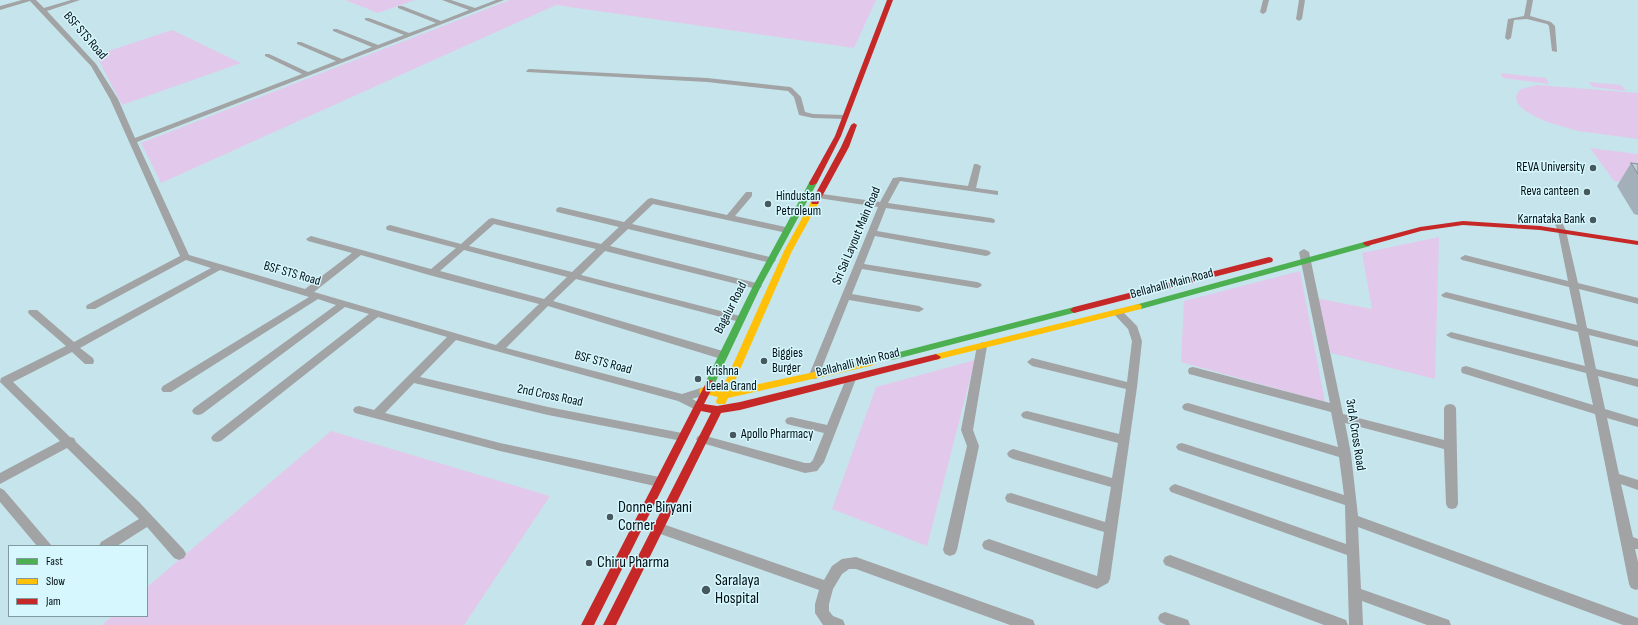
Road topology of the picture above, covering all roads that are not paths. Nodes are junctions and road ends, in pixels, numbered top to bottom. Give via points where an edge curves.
1 (28, 0) edge
2 (33, 0) edge
3 (75, 0) edge
4 (445, 0) edge
5 (501, 0) edge
6 (890, 0) edge
7 (899, 0) edge
8 (1266, 0) edge
9 (1302, 0) edge
10 (1530, 0) edge
11 (1, 7) edge
12 (400, 7) dead end
13 (43, 10) junction
14 (475, 10) junction
15 (1263, 12) dead end
16 (1527, 17) junction
17 (367, 19) dead end
18 (1299, 19) dead end
19 (442, 22) junction
20 (335, 30) dead end
21 (409, 35) junction
22 (1508, 38) dead end
23 (299, 43) dead end
24 (378, 47) junction
25 (1555, 51) dead end
26 (266, 55) dead end
27 (342, 61) junction
28 (529, 71) dead end
29 (307, 74) junction
30 (865, 93) dead end
31 (845, 116) junction
32 (856, 118) dead end
33 (133, 141) junction
34 (977, 166) dead end
35 (971, 189) junction
36 (995, 193) dead end
37 (749, 194) dead end
38 (818, 195) junction
39 (884, 205) junction
40 (560, 210) dead end
41 (729, 218) junction
42 (991, 221) dead end
43 (625, 226) junction
44 (390, 228) dead end
45 (1561, 228) junction
46 (787, 230) junction
47 (872, 234) junction
48 (1638, 236) edge
49 (311, 239) dead end
50 (1638, 243) edge
51 (463, 246) junction
52 (603, 247) junction
53 (359, 252) junction
54 (986, 253) dead end
55 (1301, 256) junction
56 (185, 258) junction
57 (1280, 258) dead end
58 (1464, 258) dead end
59 (771, 260) junction
60 (860, 266) junction
61 (219, 268) junction
62 (432, 273) junction
63 (575, 275) junction
64 (1573, 285) junction
65 (757, 286) junction
66 (977, 286) dead end
67 (306, 293) junction
68 (1446, 295) dead end
69 (317, 296) junction
70 (846, 296) junction
71 (1638, 301) edge
72 (546, 303) junction
73 (343, 304) junction
74 (91, 307) dead end
75 (919, 309) dead end
76 (33, 312) dead end
77 (1117, 312) junction
78 (377, 313) junction
79 (740, 319) junction
80 (1583, 330) junction
81 (1451, 335) dead end
82 (454, 336) junction
83 (1638, 344) edge
84 (982, 346) junction
85 (73, 347) junction
86 (498, 349) junction
87 (722, 355) junction
88 (89, 361) dead end
89 (1032, 362) dead end
90 (1466, 370) dead end
91 (1193, 371) dead end
92 (1591, 371) junction
93 (814, 375) junction
94 (412, 379) junction
95 (851, 379) junction
96 (2, 380) edge
97 (1638, 383) edge
98 (1132, 387) junction
99 (167, 389) dead end
100 (704, 391) junction
101 (723, 395) junction
102 (682, 398) junction
103 (698, 407) junction
104 (1188, 407) dead end
105 (1450, 408) dead end
106 (359, 410) dead end
107 (717, 410) junction
108 (198, 411) dead end
109 (1599, 411) junction
110 (1337, 413) junction
111 (377, 414) junction
112 (1027, 415) dead end
113 (791, 421) dead end
114 (1638, 423) edge
115 (832, 430) junction
116 (682, 437) junction
117 (218, 438) dead end
118 (702, 439) junction
119 (1124, 440) junction
120 (70, 441) junction
121 (1450, 446) junction
122 (1182, 447) dead end
123 (1013, 454) dead end
124 (1345, 454) junction
125 (1613, 477) junction
126 (0, 479) edge
127 (659, 482) junction
128 (1118, 484) junction
129 (1638, 485) edge
130 (1175, 489) dead end
131 (0, 493) edge
132 (1011, 498) dead end
133 (1351, 502) junction
134 (1452, 504) dead end
135 (1352, 519) junction
136 (148, 520) junction
137 (657, 527) junction
138 (1110, 529) junction
139 (1632, 542) edge
140 (44, 545) edge
141 (108, 545) edge
142 (989, 545) dead end
143 (950, 550) dead end
144 (1353, 552) junction
145 (178, 554) dead end
146 (1170, 561) dead end
147 (1636, 584) dead end
148 (827, 587) junction
149 (1356, 593) junction
150 (1165, 618) dead end
151 (1638, 624) edge
152 (587, 625) edge
153 (609, 625) edge
154 (838, 625) edge
155 (1028, 625) edge
156 (1183, 625) edge
157 (1341, 625) edge
158 (1356, 625) edge
159 (1444, 625) edge

1 - 11 street
2 - 13 street, BSF STS Road
3 - 13 street
4 - 14 street
5 - 14 street
6 - 31 main road, Bagalur Road
7 - 30 main road
8 - 15 street
9 - 18 street
10 - 16 street
12 - 19 street
13 - 33 street, BSF STS Road via 94,65 114,99
14 - 19 street
16 - 22 street via 1511,19
16 - 25 street via 1552,26
17 - 21 street
19 - 21 street
20 - 24 street
21 - 24 street
23 - 27 street
24 - 27 street
26 - 29 street
27 - 29 street
28 - 31 street via 707,80 790,89 797,97 802,113 813,116
29 - 33 street
31 - 46 main road, Bagalur Road via 838,136
32 - 38 main road via 845,147
33 - 56 street, BSF STS Road
34 - 35 street
35 - 36 street, Sri Sai Layout Main Road
35 - 39 street, Sri Sai Layout Main Road via 897,179
37 - 41 street
38 - 39 street
38 - 101 main road via 788,251
39 - 42 street
39 - 47 street, Sri Sai Layout Main Road
40 - 43 street
41 - 43 street via 651,201
41 - 46 street
43 - 52 street
43 - 59 street
44 - 51 street
45 - 48 main road, Bellahalli Main Road
45 - 50 main road, Bellahalli Main Road
45 - 55 main road, Bellahalli Main Road via 1535,221 1456,217 1431,220
45 - 64 street
46 - 59 main road, Bagalur Road
47 - 54 street
47 - 60 street, Sri Sai Layout Main Road
49 - 53 street
51 - 52 street via 492,221
51 - 62 street
51 - 63 street
52 - 63 street
52 - 65 street
53 - 62 street
53 - 67 street
55 - 77 main road, Bellahalli Main Road
55 - 110 street, 3rd A Cross Road
56 - 61 street, BSF STS Road
56 - 74 street
57 - 93 main road, Bellahalli Main Road
58 - 64 street
59 - 65 main road, Bagalur Road
60 - 66 street
60 - 70 street, Sri Sai Layout Main Road
61 - 67 street, BSF STS Road
61 - 85 street
62 - 72 street
63 - 72 street
63 - 79 street
64 - 71 street
64 - 80 street
65 - 79 main road, Bagalur Road
67 - 69 street, BSF STS Road
68 - 80 street
69 - 73 street, BSF STS Road
69 - 99 street
70 - 75 street
70 - 93 street, Sri Sai Layout Main Road
72 - 86 street
72 - 87 street
73 - 78 street, BSF STS Road
73 - 108 street
76 - 85 street
77 - 84 main road, Bellahalli Main Road
77 - 98 street via 1134,328 1136,334
78 - 82 street, BSF STS Road
78 - 117 street
79 - 87 main road, Bagalur Road
80 - 83 street
80 - 92 street
81 - 92 street
82 - 86 street, BSF STS Road
82 - 94 street
84 - 95 main road, Bellahalli Main Road
84 - 143 street via 967,430 974,446
85 - 88 street
85 - 96 street
86 - 102 street, BSF STS Road
87 - 100 main road, Bagalur Road
89 - 98 street
90 - 109 street
91 - 110 street
92 - 97 street
92 - 109 street
93 - 101 main road, Bellahalli Main Road
94 - 111 street
94 - 116 street, 2nd Cross Road via 548,411
95 - 107 main road, Bellahalli Main Road
95 - 115 street
96 - 120 street
98 - 119 street
100 - 101 main road
100 - 102 street
100 - 103 main road, Bagalur Road
101 - 107 main road
102 - 103 street, BSF STS Road
103 - 107 main road, Bellahalli Main Road
103 - 116 main road, Bagalur Road
104 - 124 street
105 - 121 street
106 - 111 street
107 - 118 main road
109 - 114 street
109 - 125 street
110 - 121 street
110 - 124 street, 3rd A Cross Road
111 - 127 street via 500,447
112 - 119 street
113 - 115 street
115 - 118 street via 816,466 809,468
116 - 127 main road, Bagalur Road
118 - 137 main road
119 - 128 street
120 - 126 street
120 - 136 street
121 - 134 street
122 - 133 street
123 - 128 street
124 - 133 street, 3rd A Cross Road
125 - 129 street
125 - 139 street
127 - 152 main road, Bagalur Road
128 - 138 street
130 - 144 street
131 - 140 street
132 - 138 street
133 - 135 street, 3rd A Cross Road
135 - 144 street, 3rd A Cross Road
135 - 151 street
136 - 141 street
136 - 145 street
137 - 148 street
137 - 153 main road
138 - 142 street via 1104,579 1097,583
139 - 147 street
144 - 149 street, 3rd A Cross Road
146 - 157 street
148 - 154 street via 822,613 828,621
148 - 155 street via 837,570 847,563 856,563
149 - 158 street, 3rd A Cross Road
149 - 159 street
150 - 156 street

